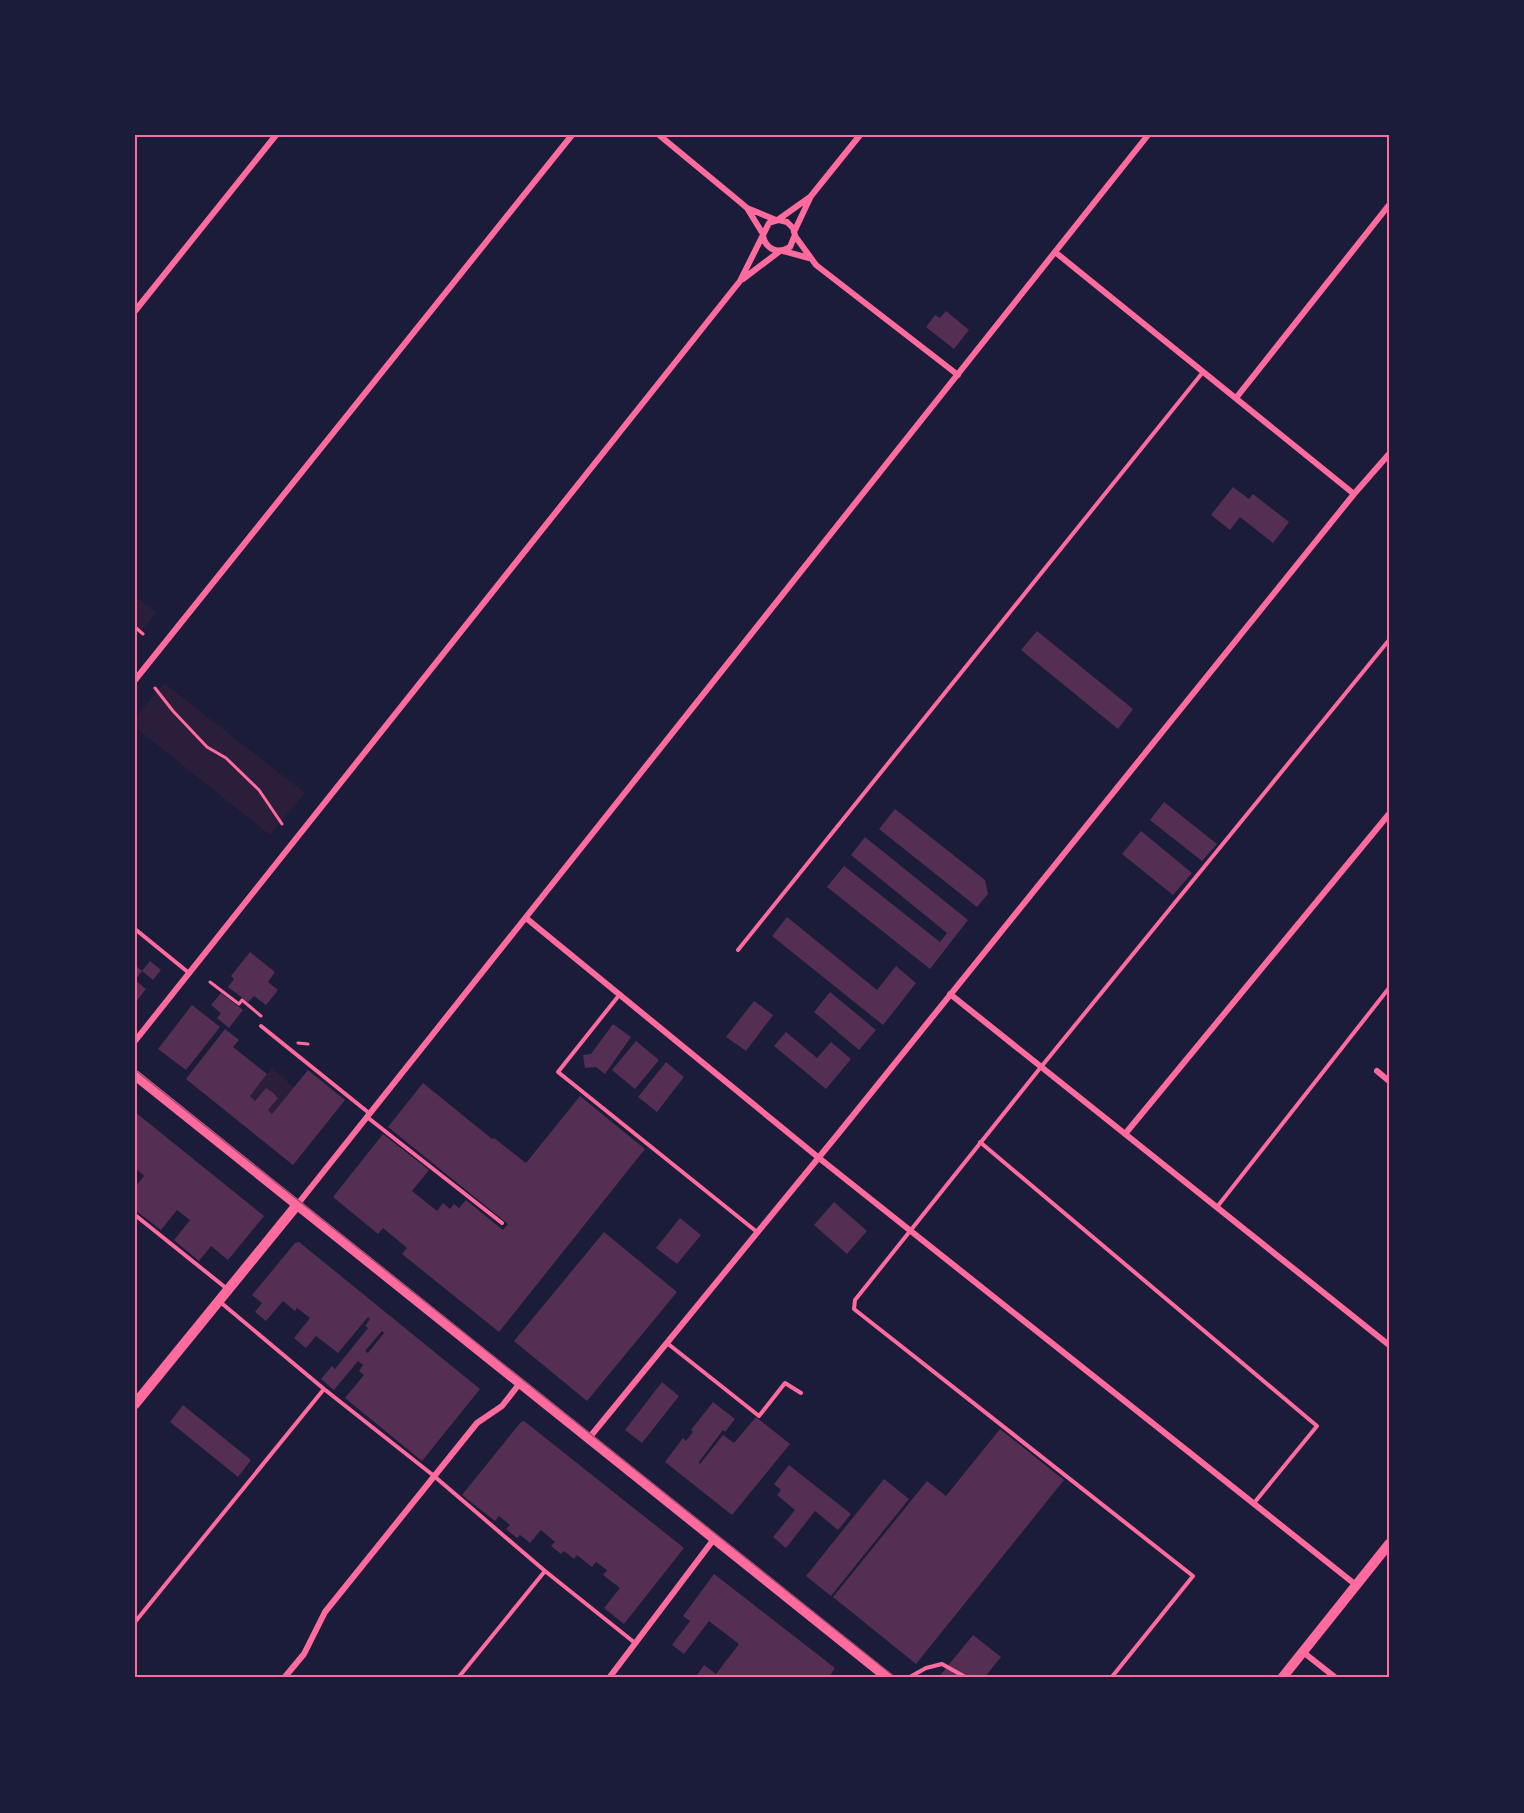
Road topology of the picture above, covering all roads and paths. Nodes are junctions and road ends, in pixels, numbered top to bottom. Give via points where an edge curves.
1 (276, 135) edge
2 (572, 135) edge
3 (659, 135) edge
4 (860, 135) edge
5 (1148, 135) edge
6 (811, 196) junction
7 (1389, 205) edge
8 (747, 208) junction
9 (778, 220) junction
10 (794, 234) junction
11 (763, 235) junction
12 (781, 251) junction
13 (1055, 252) junction
14 (810, 258) junction
15 (740, 281) junction
16 (135, 311) edge
17 (1203, 372) junction
18 (958, 375) junction
19 (1236, 399) junction
20 (1389, 454) edge
21 (1354, 494) junction
22 (135, 627) edge
23 (143, 634) dead end
24 (1389, 640) edge
25 (135, 680) edge
26 (155, 688) dead end
27 (1389, 814) edge
28 (282, 825) dead end
29 (526, 918) junction
30 (135, 929) edge
31 (738, 950) dead end
32 (189, 973) junction
33 (210, 982) dead end
34 (1389, 988) edge
35 (620, 994) junction
36 (950, 994) junction
37 (261, 1026) joint
38 (135, 1041) edge
39 (1041, 1066) junction
40 (1377, 1071) dead end
41 (135, 1075) edge
42 (1389, 1081) edge
43 (369, 1115) junction
44 (1125, 1134) junction
45 (980, 1142) junction
46 (819, 1158) junction
47 (297, 1204) junction
48 (1216, 1207) junction
49 (135, 1215) edge
50 (502, 1223) dead end
51 (910, 1230) junction
52 (758, 1232) junction
53 (227, 1290) junction
54 (219, 1301) junction
55 (667, 1342) junction
56 (1389, 1345) edge
57 (520, 1383) junction
58 (324, 1389) junction
59 (801, 1393) dead end
60 (135, 1404) edge
61 (588, 1438) junction
62 (434, 1476) junction
63 (1254, 1504) junction
64 (714, 1539) junction
65 (1389, 1544) edge
66 (545, 1571) junction
67 (1356, 1585) junction
68 (135, 1622) edge
69 (636, 1643) junction
70 (1303, 1652) junction
71 (284, 1678) edge
72 (458, 1678) edge
73 (609, 1678) edge
74 (888, 1678) edge
75 (908, 1678) edge
76 (967, 1678) edge
77 (1111, 1678) edge
78 (1282, 1678) edge
79 (1335, 1678) edge

1 - 16 street
2 - 25 street
3 - 8 street
4 - 6 street
5 - 13 street
6 - 9 street
6 - 10 street
7 - 19 street
8 - 9 street
8 - 11 street
9 - 10 street via 787,222
9 - 11 street via 769,224
10 - 12 street via 792,243
10 - 14 street
11 - 12 street via 771,249
11 - 15 street
12 - 14 street
12 - 15 street
13 - 17 street
13 - 18 street
14 - 18 street
15 - 32 street
17 - 19 street
17 - 31 lane
18 - 29 street
19 - 21 street
20 - 21 street
21 - 36 street
22 - 23 path
24 - 39 lane
26 - 28 path via 207,747 226,758 259,790
27 - 44 street
29 - 35 street
29 - 43 street
30 - 32 lane
32 - 38 street
33 - 37 path via 265,1019
34 - 48 lane
35 - 46 street
35 - 52 lane via 558,1072
36 - 39 street
36 - 46 street
37 - 43 lane
39 - 44 street
39 - 45 lane
40 - 42 street
41 - 47 main road
43 - 47 street
43 - 50 lane
44 - 48 street
45 - 51 lane
45 - 63 lane via 1317,1426
46 - 51 street
46 - 52 street
47 - 53 main road
47 - 57 main road
48 - 56 street
49 - 53 lane
51 - 63 street
51 - 77 lane via 855,1300 854,1309 1193,1576
52 - 55 street
53 - 54 main road
54 - 58 lane
54 - 60 main road
55 - 59 lane via 759,1416 785,1383
55 - 61 street
57 - 61 main road
57 - 62 street via 502,1406 477,1423
58 - 62 lane
58 - 68 lane
61 - 64 main road
62 - 66 lane
62 - 71 street via 325,1612 304,1654
63 - 67 street
64 - 69 street
64 - 74 main road
65 - 67 main road
66 - 69 lane
66 - 72 lane
67 - 70 main road
69 - 73 street
70 - 78 main road
70 - 79 street
75 - 76 lane via 942,1664

